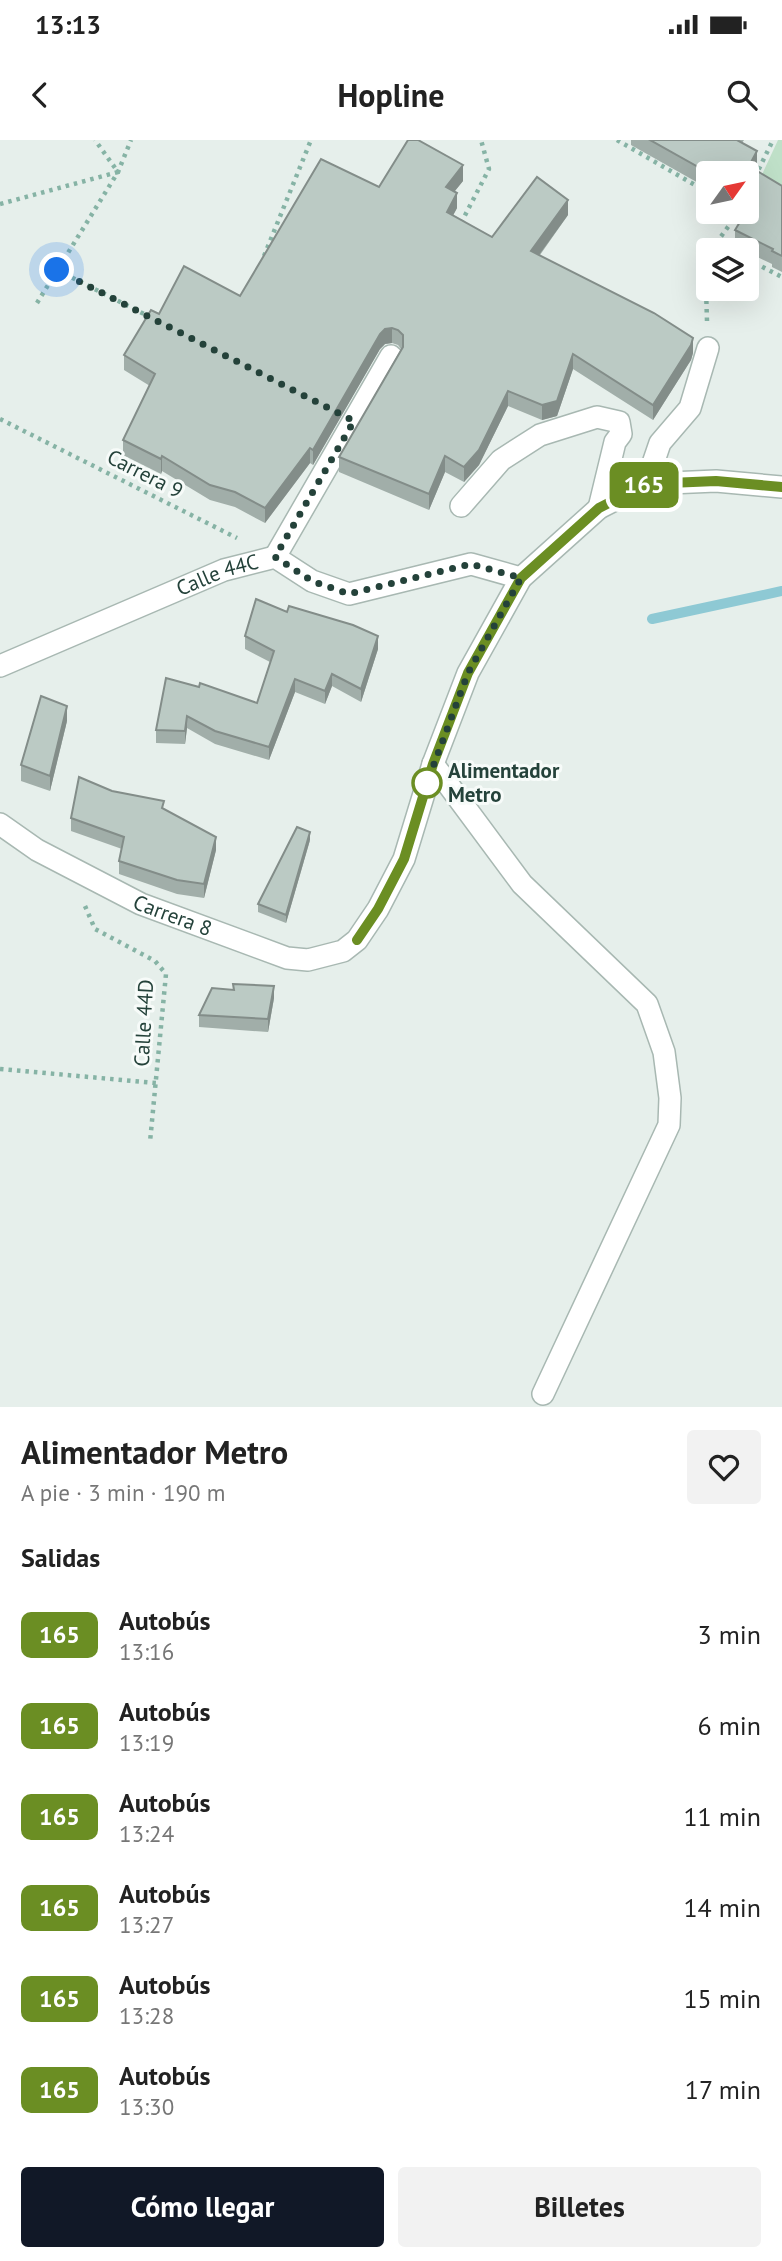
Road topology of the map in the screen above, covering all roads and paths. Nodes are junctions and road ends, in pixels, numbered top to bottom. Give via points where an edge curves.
1 (95, 140) edge
2 (131, 140) edge
3 (311, 140) edge
4 (481, 140) edge
5 (617, 140) edge
6 (773, 140) edge
7 (760, 167) edge
8 (118, 172) junction
9 (696, 186) edge
10 (0, 204) edge
11 (455, 234) edge
12 (263, 259) edge
13 (759, 265) edge
14 (57, 270) junction
15 (782, 277) edge
16 (706, 301) edge
17 (37, 303) dead end
18 (162, 323) edge
19 (708, 348) joint
20 (391, 356) dead end
21 (0, 419) edge
22 (646, 484) junction
23 (782, 487) edge
24 (461, 506) dead end
25 (599, 508) junction
26 (275, 557) junction
27 (521, 578) junction
28 (0, 666) edge
29 (433, 764) junction
30 (0, 824) edge
31 (67, 865) junction
32 (0, 1069) edge
33 (156, 1083) junction
34 (150, 1142) dead end
35 (543, 1394) dead end

1 - 8 path
2 - 8 path
3 - 12 path
4 - 11 path via 489,169
5 - 9 path
6 - 7 path
8 - 10 path
8 - 14 path
13 - 15 path
14 - 17 path
14 - 18 path
16 - 19 path
19 - 22 street via 690,408 660,443
20 - 26 street
21 - 26 path, Carrera 9
22 - 23 street via 716,481
22 - 25 street
24 - 25 street via 501,460 520,447 540,435 597,417 619,422 621,435 615,442
25 - 27 street
26 - 27 street, Calle 44C via 312,581 349,594 471,564
26 - 28 street, Calle 44C via 224,570
27 - 29 street via 468,673
29 - 31 street, Carrera 8 via 404,859 378,909 357,940 326,957 287,958 141,904
29 - 35 street via 522,884 647,1004 664,1052 669,1125
30 - 31 street, Carrera 8
31 - 33 path, Calle 44D via 95,929 155,961 166,974
32 - 33 path
33 - 34 path, Calle 44D

